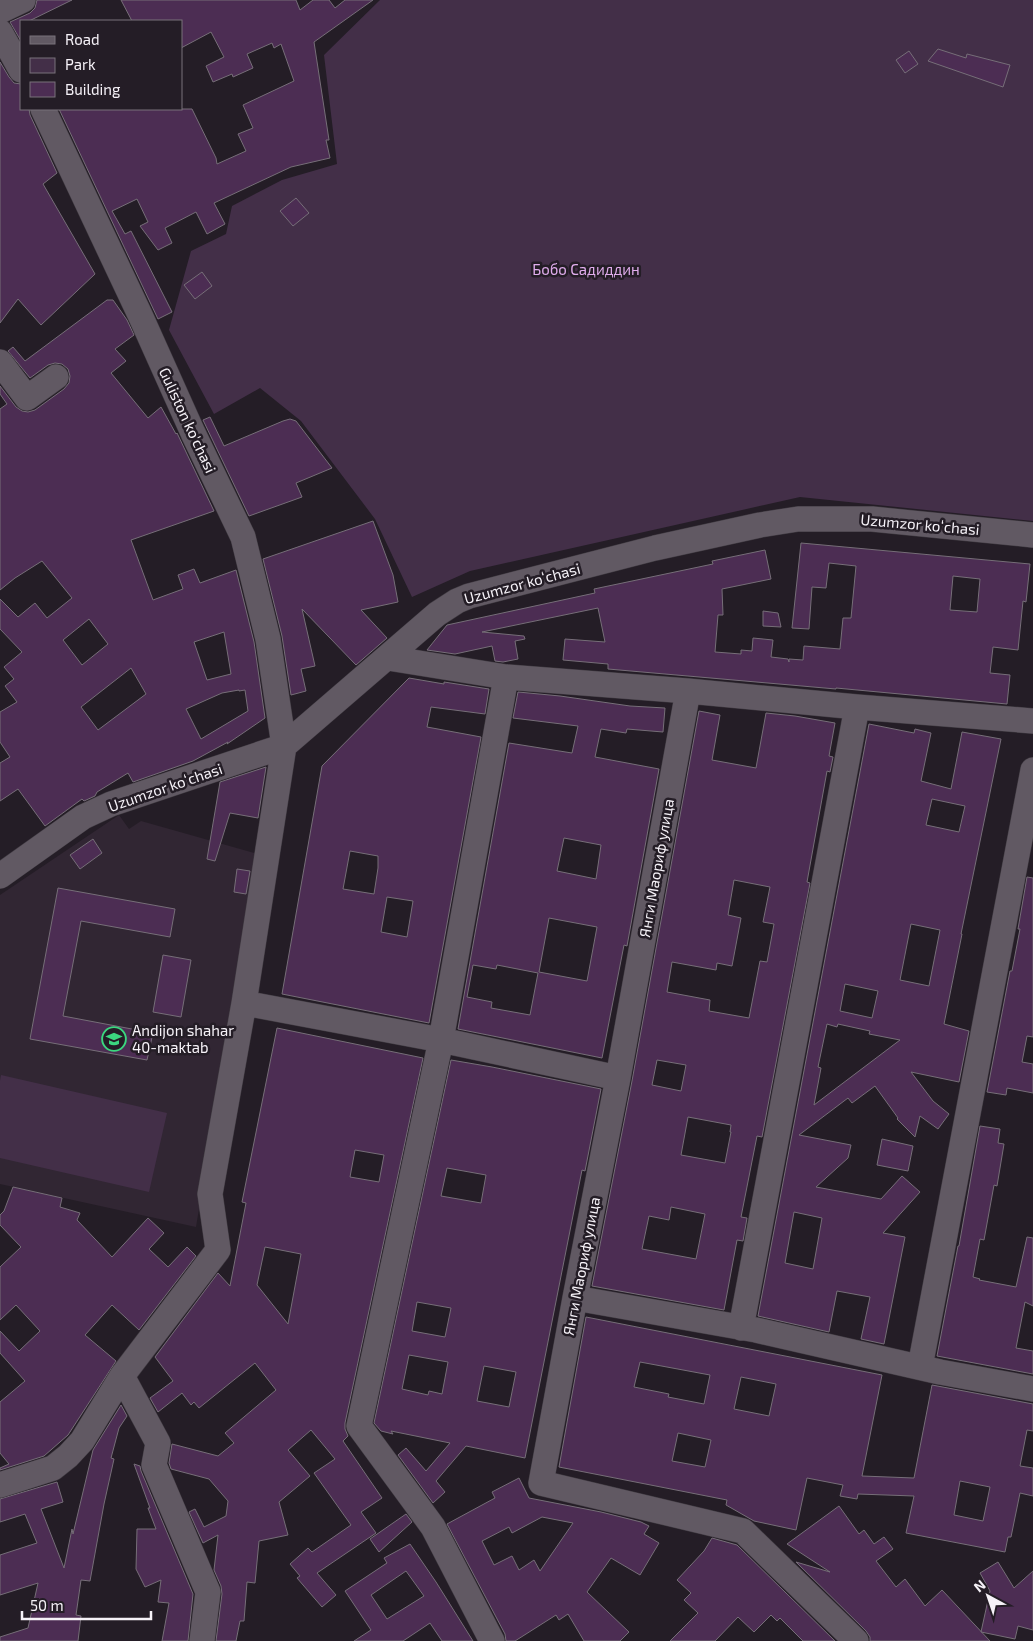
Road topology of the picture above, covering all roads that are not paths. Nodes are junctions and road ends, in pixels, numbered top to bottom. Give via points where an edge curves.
1 (23, 0) edge
2 (0, 11) edge
3 (0, 32) edge
4 (20, 68) edge
5 (43, 110) edge
6 (0, 362) edge
7 (56, 377) dead end
8 (1033, 535) edge
9 (388, 658) junction
10 (506, 677) junction
11 (688, 691) junction
12 (857, 707) junction
13 (1033, 720) edge
14 (284, 746) junction
15 (1033, 770) edge
16 (0, 876) edge
17 (244, 1003) junction
18 (440, 1040) junction
19 (618, 1078) junction
20 (575, 1298) junction
21 (741, 1328) junction
22 (920, 1367) junction
23 (122, 1376) junction
24 (1033, 1389) edge
25 (0, 1485) edge
26 (202, 1641) edge
27 (492, 1641) edge
28 (856, 1641) edge

1 - 2 street
3 - 4 street
5 - 14 street, Guliston ko'chasi via 243,538 268,638
6 - 7 street via 27,398
8 - 9 street, Uzumzor koʻchasi via 872,519 798,519 760,525 655,548 469,596 437,614
9 - 10 street
9 - 14 street, Uzumzor koʻchasi
10 - 11 street
10 - 18 street
11 - 12 street
11 - 19 street, Янги Маориф улица
12 - 13 street
12 - 21 street
14 - 16 street, Uzumzor koʻchasi via 111,804 83,817
14 - 17 street, Guliston ko'chasi
15 - 22 street
17 - 18 street
17 - 23 street, Guliston ko'chasi via 210,1194 218,1250
18 - 19 street
18 - 27 street via 359,1426 433,1528
19 - 20 street, Янги Маориф улица
20 - 21 street
20 - 28 street, Янги Маориф улица via 541,1483 743,1531
21 - 22 street
22 - 24 street
23 - 25 street, Guliston ko'chasi via 82,1441 68,1456 54,1468
23 - 26 street via 158,1443 154,1465 208,1592

